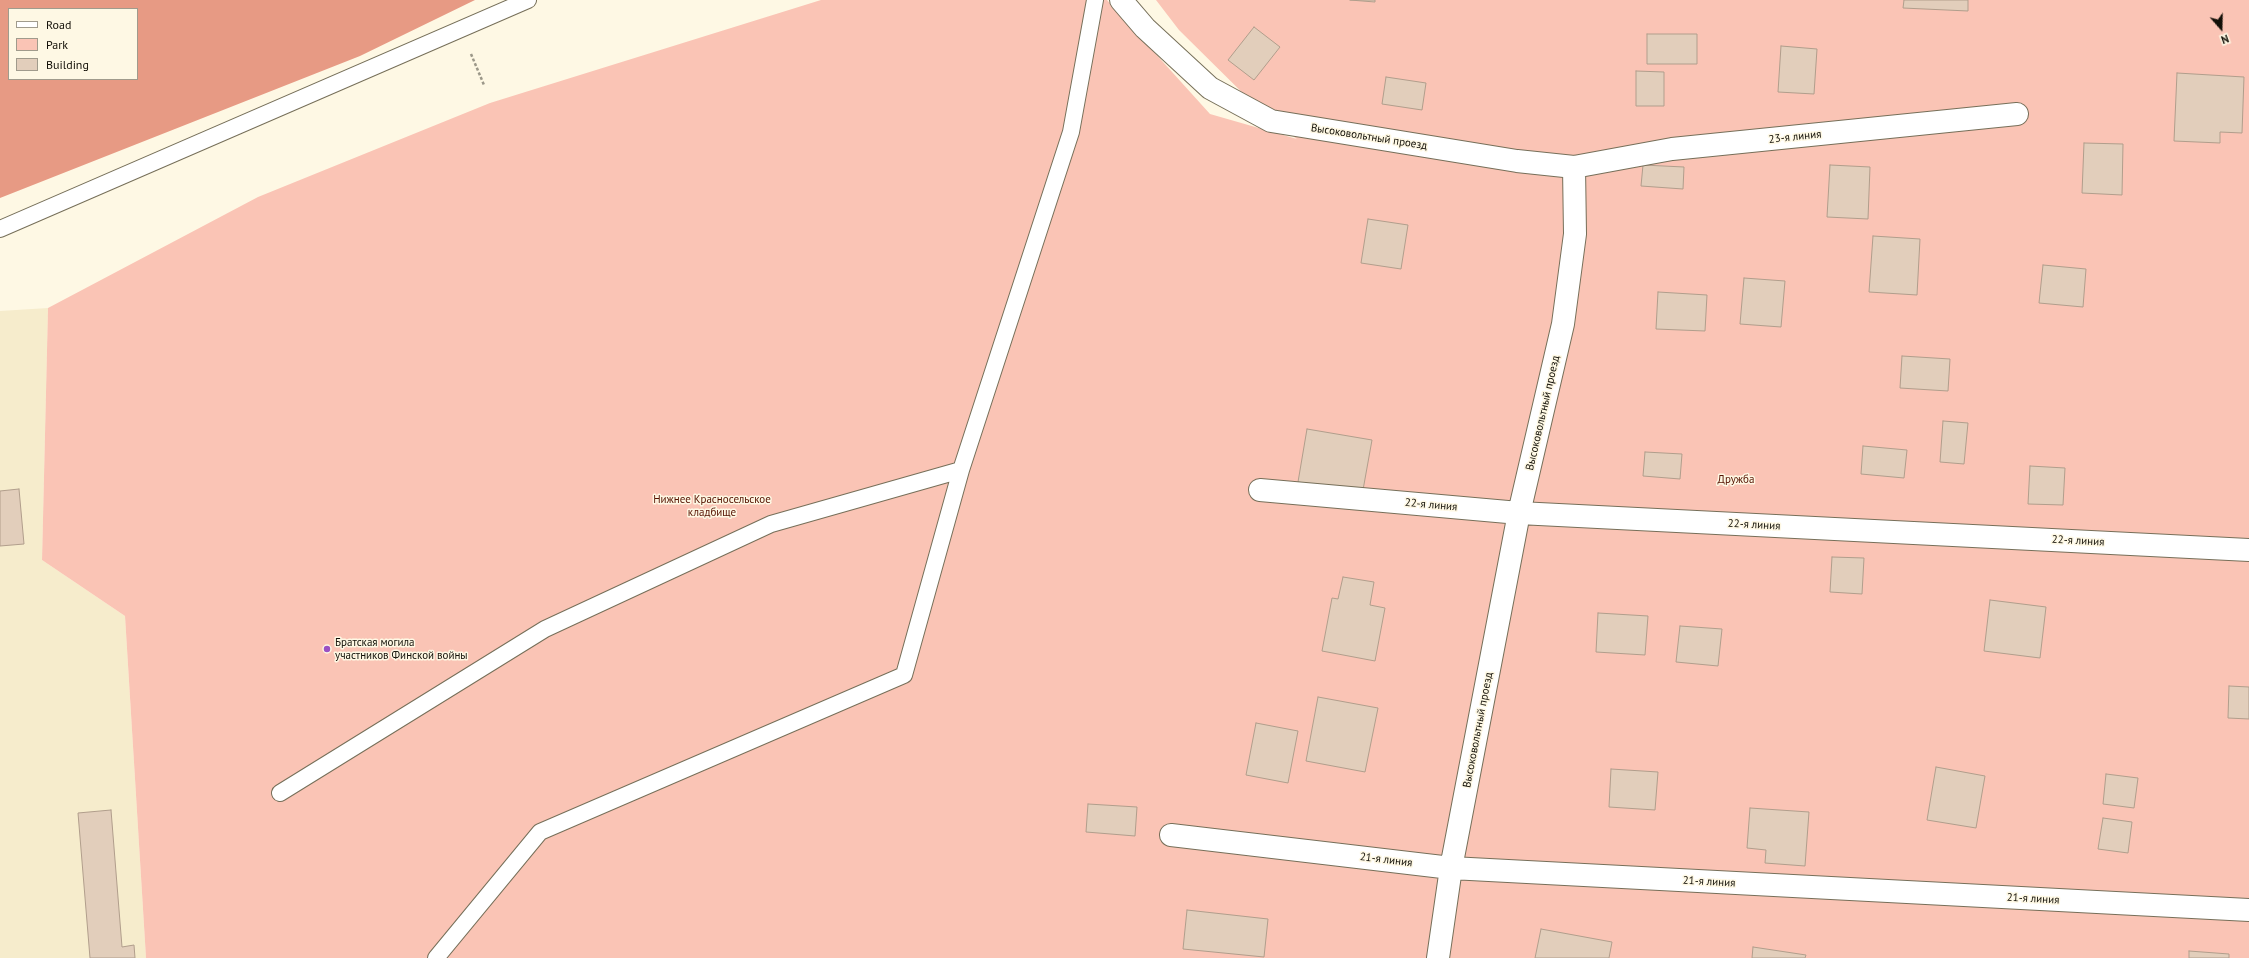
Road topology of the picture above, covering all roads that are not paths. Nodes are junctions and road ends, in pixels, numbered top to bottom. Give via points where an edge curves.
1 (528, 0) edge
2 (1094, 0) edge
3 (1121, 0) edge
4 (2017, 114) dead end
5 (1574, 167) junction
6 (0, 229) edge
7 (961, 470) junction
8 (1260, 490) dead end
9 (1519, 513) junction
10 (2249, 550) edge
11 (280, 793) dead end
12 (1171, 835) dead end
13 (1451, 868) junction
14 (2249, 910) edge
15 (436, 958) edge
16 (1438, 958) edge

1 - 6 lane
2 - 7 lane via 1071,132
3 - 5 street, Высоковольтный проезд via 1146,28 1210,88 1271,121 1517,161
4 - 5 street, 23-я линия via 1672,150
5 - 9 street, Высоковольтный проезд via 1575,234 1563,324
7 - 11 lane via 771,524 545,629
7 - 15 lane via 904,675 540,832
8 - 9 street, 22-я линия
9 - 10 street, 22-я линия
9 - 13 street, Высоковольтный проезд
12 - 13 street, 21-я линия
13 - 14 street, 21-я линия
13 - 16 street, Высоковольтный проезд

